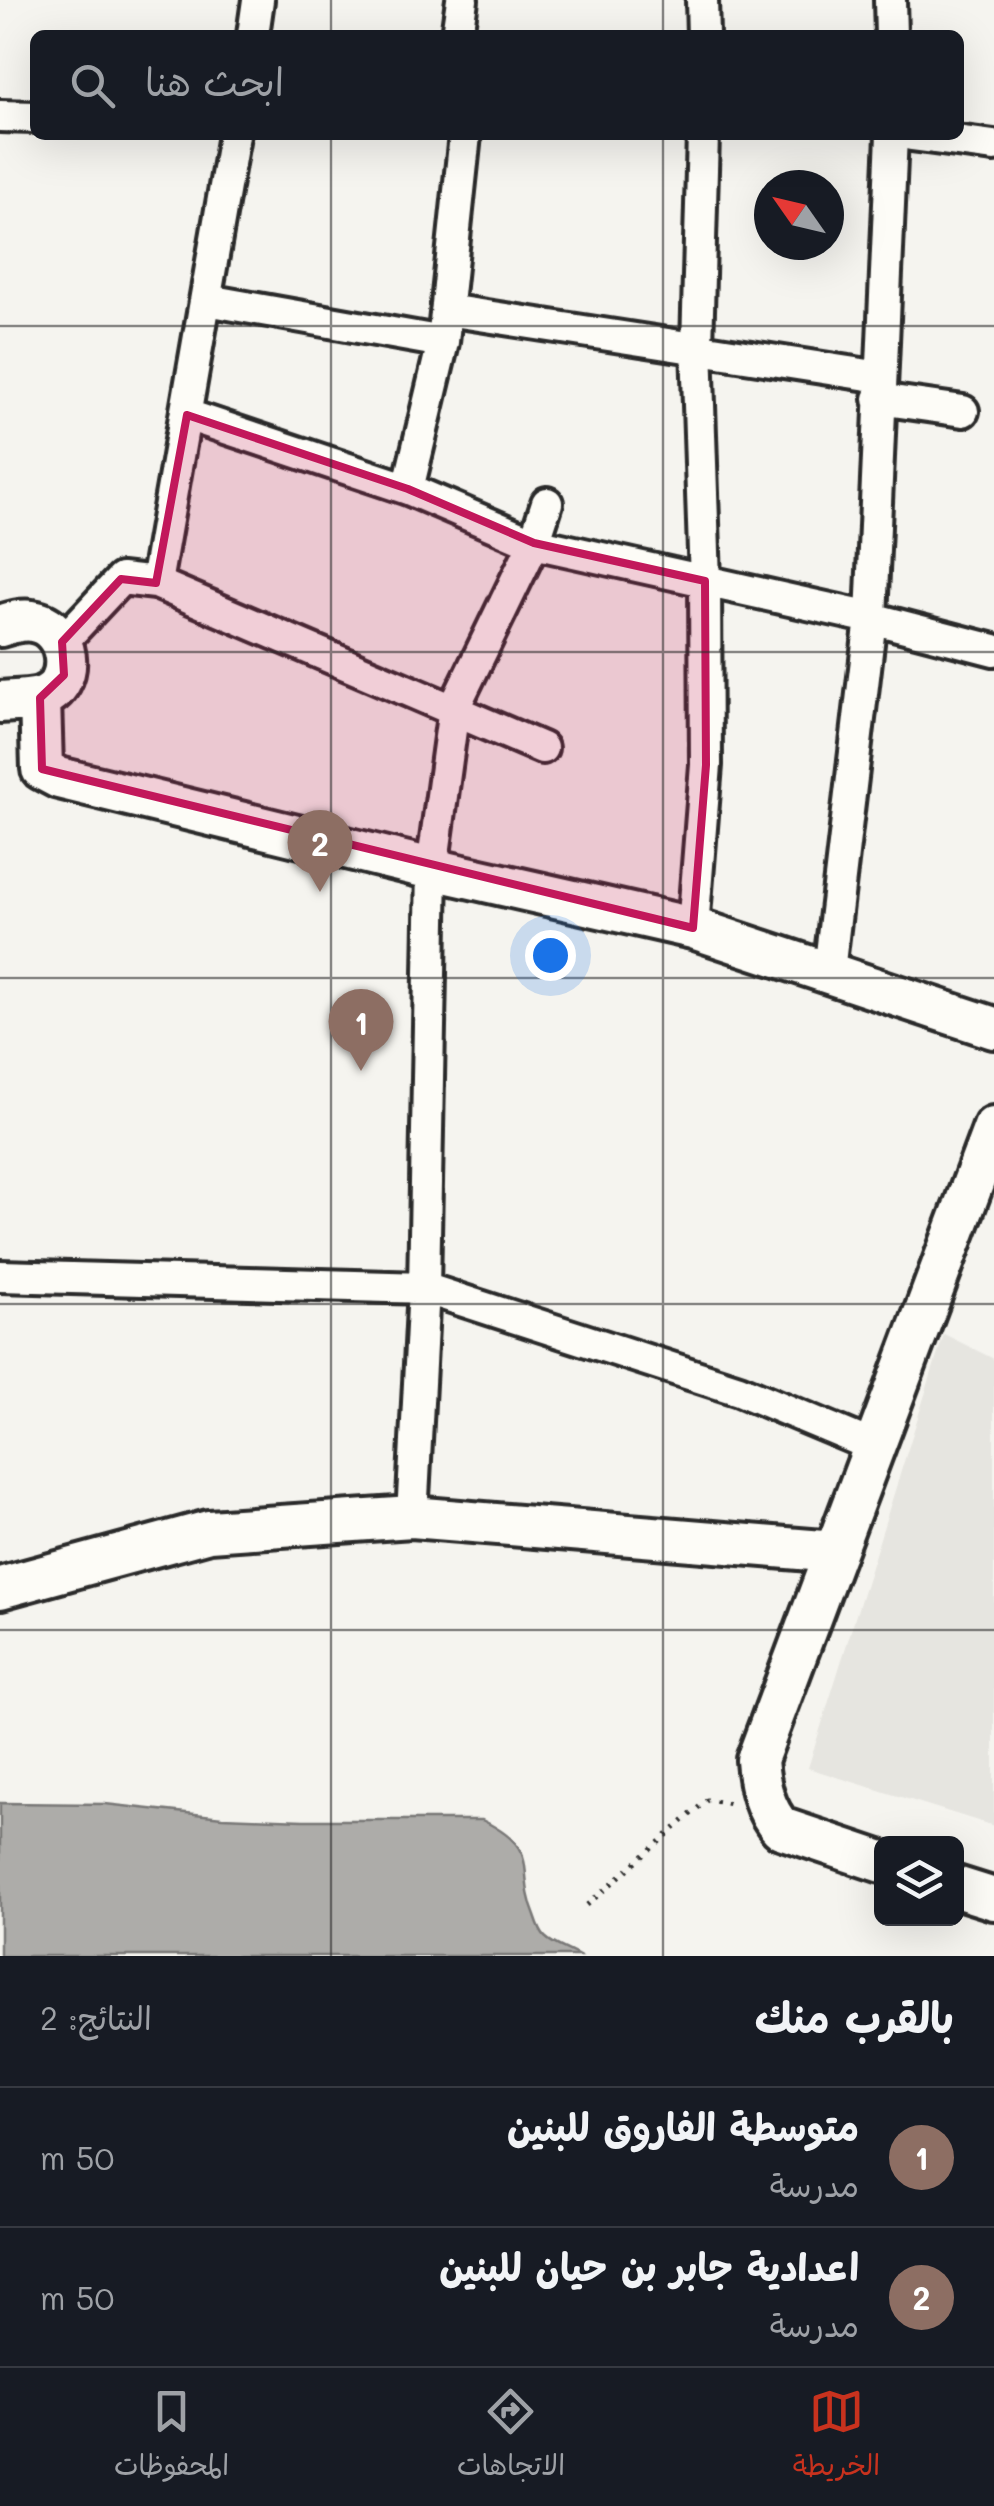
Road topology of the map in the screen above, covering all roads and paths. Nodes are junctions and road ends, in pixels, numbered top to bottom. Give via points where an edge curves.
1 (258, 0) edge
2 (462, 0) edge
3 (702, 0) edge
4 (890, 0) edge
5 (253, 30) edge
6 (458, 30) edge
7 (703, 30) edge
8 (890, 30) edge
9 (0, 116) edge
10 (30, 117) edge
11 (233, 140) edge
12 (465, 140) edge
13 (703, 140) edge
14 (892, 140) edge
15 (949, 140) edge
16 (994, 146) edge
17 (206, 300) junction
18 (447, 310) junction
19 (444, 342) junction
20 (697, 346) junction
21 (880, 388) junction
22 (964, 412) dead end
23 (187, 415) junction
24 (408, 490) junction
25 (547, 503) dead end
26 (534, 543) junction
27 (705, 581) junction
28 (156, 583) junction
29 (871, 618) junction
30 (0, 626) edge
31 (62, 642) junction
32 (994, 650) edge
33 (40, 698) junction
34 (0, 702) edge
35 (454, 708) junction
36 (542, 748) dead end
37 (432, 869) junction
38 (694, 928) junction
39 (829, 971) junction
40 (994, 1028) edge
41 (994, 1128) edge
42 (0, 1276) edge
43 (424, 1288) junction
44 (874, 1447) junction
45 (412, 1517) junction
46 (835, 1552) junction
47 (0, 1588) edge
48 (769, 1810) junction
49 (876, 1836) edge
50 (874, 1859) edge
51 (964, 1864) edge
52 (994, 1873) edge
53 (964, 1889) edge
54 (994, 1898) edge
55 (587, 1905) dead end

1 - 5 street
2 - 6 street
3 - 7 street
4 - 8 street
9 - 10 street
11 - 17 street
12 - 18 street
13 - 20 street
14 - 21 street
15 - 16 street
17 - 19 street
17 - 23 street
18 - 19 street
18 - 20 street
19 - 24 street
20 - 21 street
20 - 27 street
21 - 22 street
21 - 29 street
23 - 24 street
23 - 28 street
24 - 26 street
25 - 26 street
26 - 27 street
26 - 35 street
27 - 29 street
27 - 38 street via 706,765
28 - 31 street via 122,579
28 - 35 street
29 - 32 street
29 - 39 street
30 - 31 street via 41,623
31 - 33 street via 64,674
33 - 34 street
33 - 37 street via 42,769 59,778
35 - 36 street
35 - 37 street
37 - 38 street
37 - 43 street
38 - 39 street
39 - 40 street
41 - 44 street
42 - 43 street
43 - 44 street via 739,1390
43 - 45 street
44 - 46 street
45 - 46 street
45 - 47 street via 209,1531
46 - 48 street via 758,1760
48 - 49 street via 798,1811
48 - 50 street via 790,1833
48 - 55 path via 707,1800
51 - 52 street
53 - 54 street

